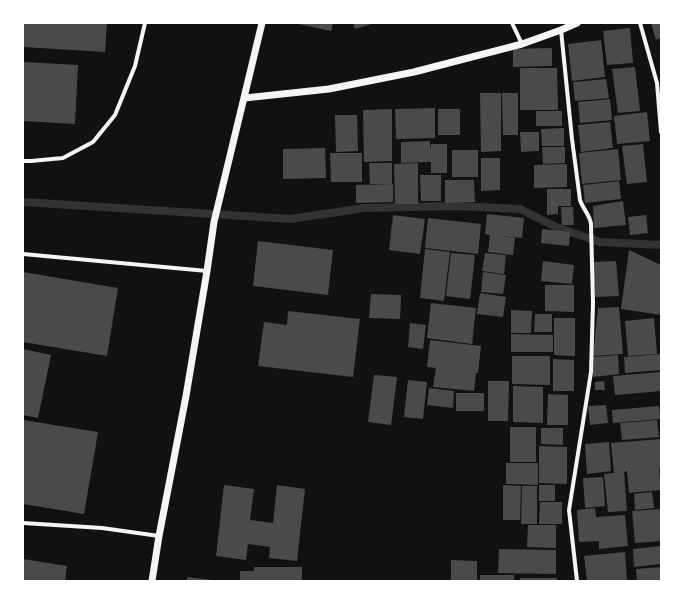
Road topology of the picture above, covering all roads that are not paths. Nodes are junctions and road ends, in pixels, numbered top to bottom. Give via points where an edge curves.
1 (145, 23) edge
2 (262, 23) edge
3 (512, 23) edge
4 (577, 23) edge
5 (640, 23) edge
6 (561, 30) junction
7 (522, 44) junction
8 (244, 98) junction
9 (661, 132) edge
10 (23, 161) edge
11 (23, 254) edge
12 (207, 271) junction
13 (23, 523) edge
14 (159, 536) junction
15 (152, 581) edge
16 (577, 581) edge

1 - 10 street via 135,66 115,115 93,142 63,158
2 - 8 street
3 - 7 street
4 - 6 street
5 - 9 street via 657,83
6 - 7 street
6 - 16 street via 580,200 590,219 592,251 591,372 570,510
7 - 8 street via 414,72 329,89
8 - 12 street via 214,222
11 - 12 street
12 - 14 street
13 - 14 street via 102,528
14 - 15 street

